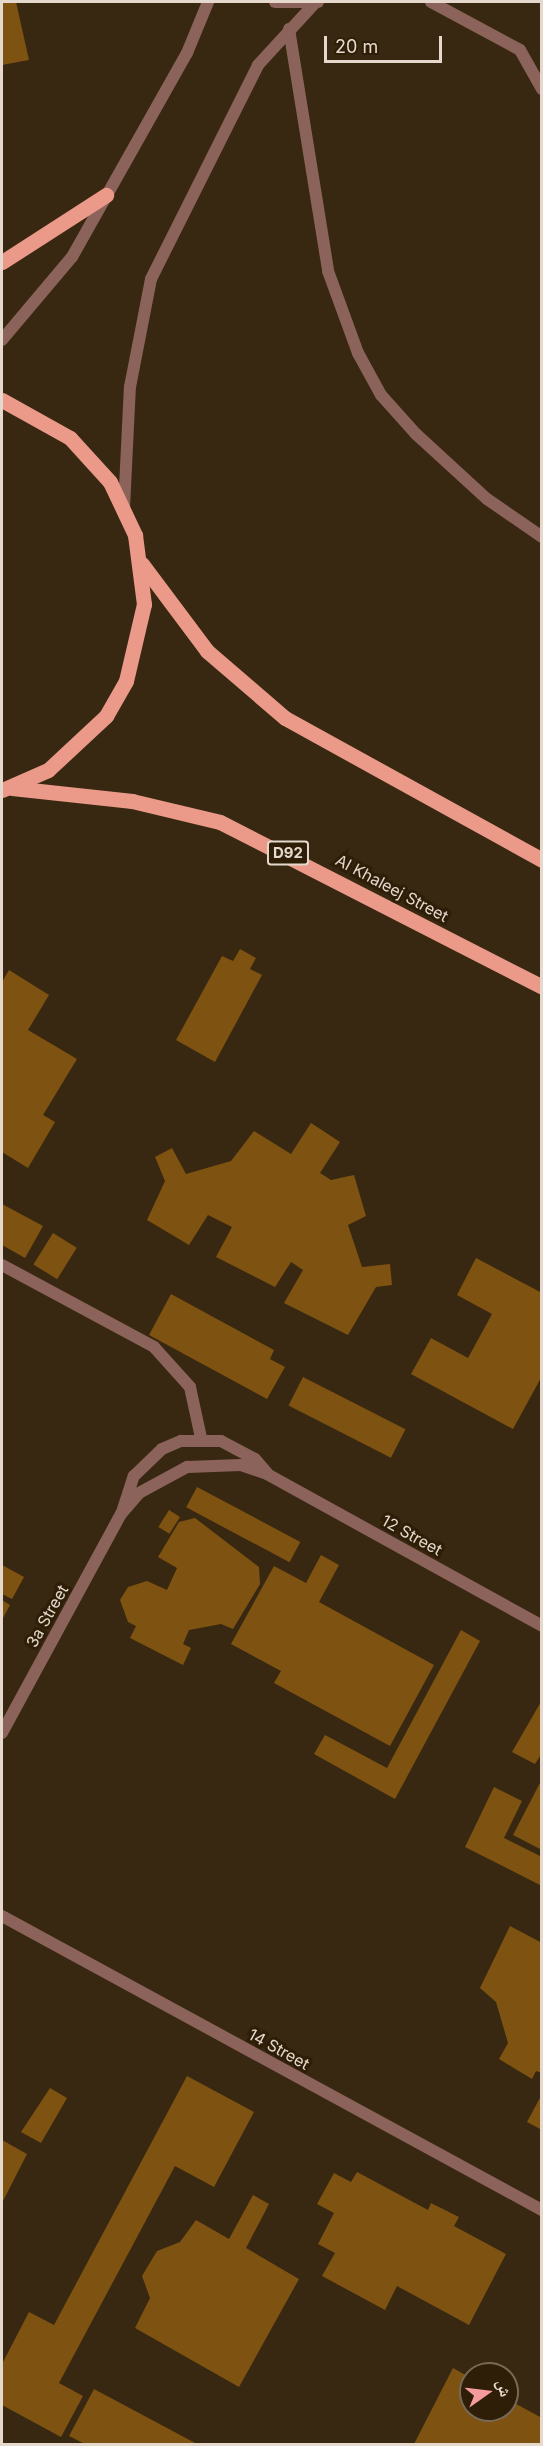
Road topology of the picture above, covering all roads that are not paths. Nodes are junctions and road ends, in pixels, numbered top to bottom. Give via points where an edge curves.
1 (208, 2) edge
2 (275, 2) edge
3 (317, 2) edge
4 (431, 2) edge
5 (289, 28) junction
6 (542, 89) edge
7 (106, 195) junction
8 (2, 262) edge
9 (2, 340) edge
10 (2, 400) edge
11 (124, 508) junction
12 (542, 537) edge
13 (142, 564) junction
14 (7, 789) edge
15 (542, 860) edge
16 (542, 987) edge
17 (2, 1265) edge
18 (201, 1438) junction
19 (267, 1474) junction
20 (121, 1514) junction
21 (542, 1626) edge
22 (2, 1733) edge
23 (2, 1917) edge
24 (542, 2210) edge

1 - 7 street via 187,53
2 - 3 street
3 - 5 street
4 - 6 street via 520,50
5 - 11 street via 258,65 151,279 130,387
5 - 12 street via 320,234 340,308 358,353 381,395 416,434 487,499
7 - 8 main road
7 - 9 street via 52,286
10 - 11 main road via 70,438 104,474
11 - 13 main road
13 - 14 main road via 138,643 106,716 48,770
13 - 15 main road via 207,651 285,718
14 - 16 main road, Al Khaleej Street / D92 via 132,801 220,822
17 - 18 street via 154,1347 190,1387
18 - 19 street, 12 Street via 238,1448
18 - 20 street via 181,1441 147,1461 134,1476
19 - 20 street, 12 Street via 242,1465 187,1467 139,1493
19 - 21 street, 12 Street
20 - 22 street, 3a Street
23 - 24 street, 14 Street

